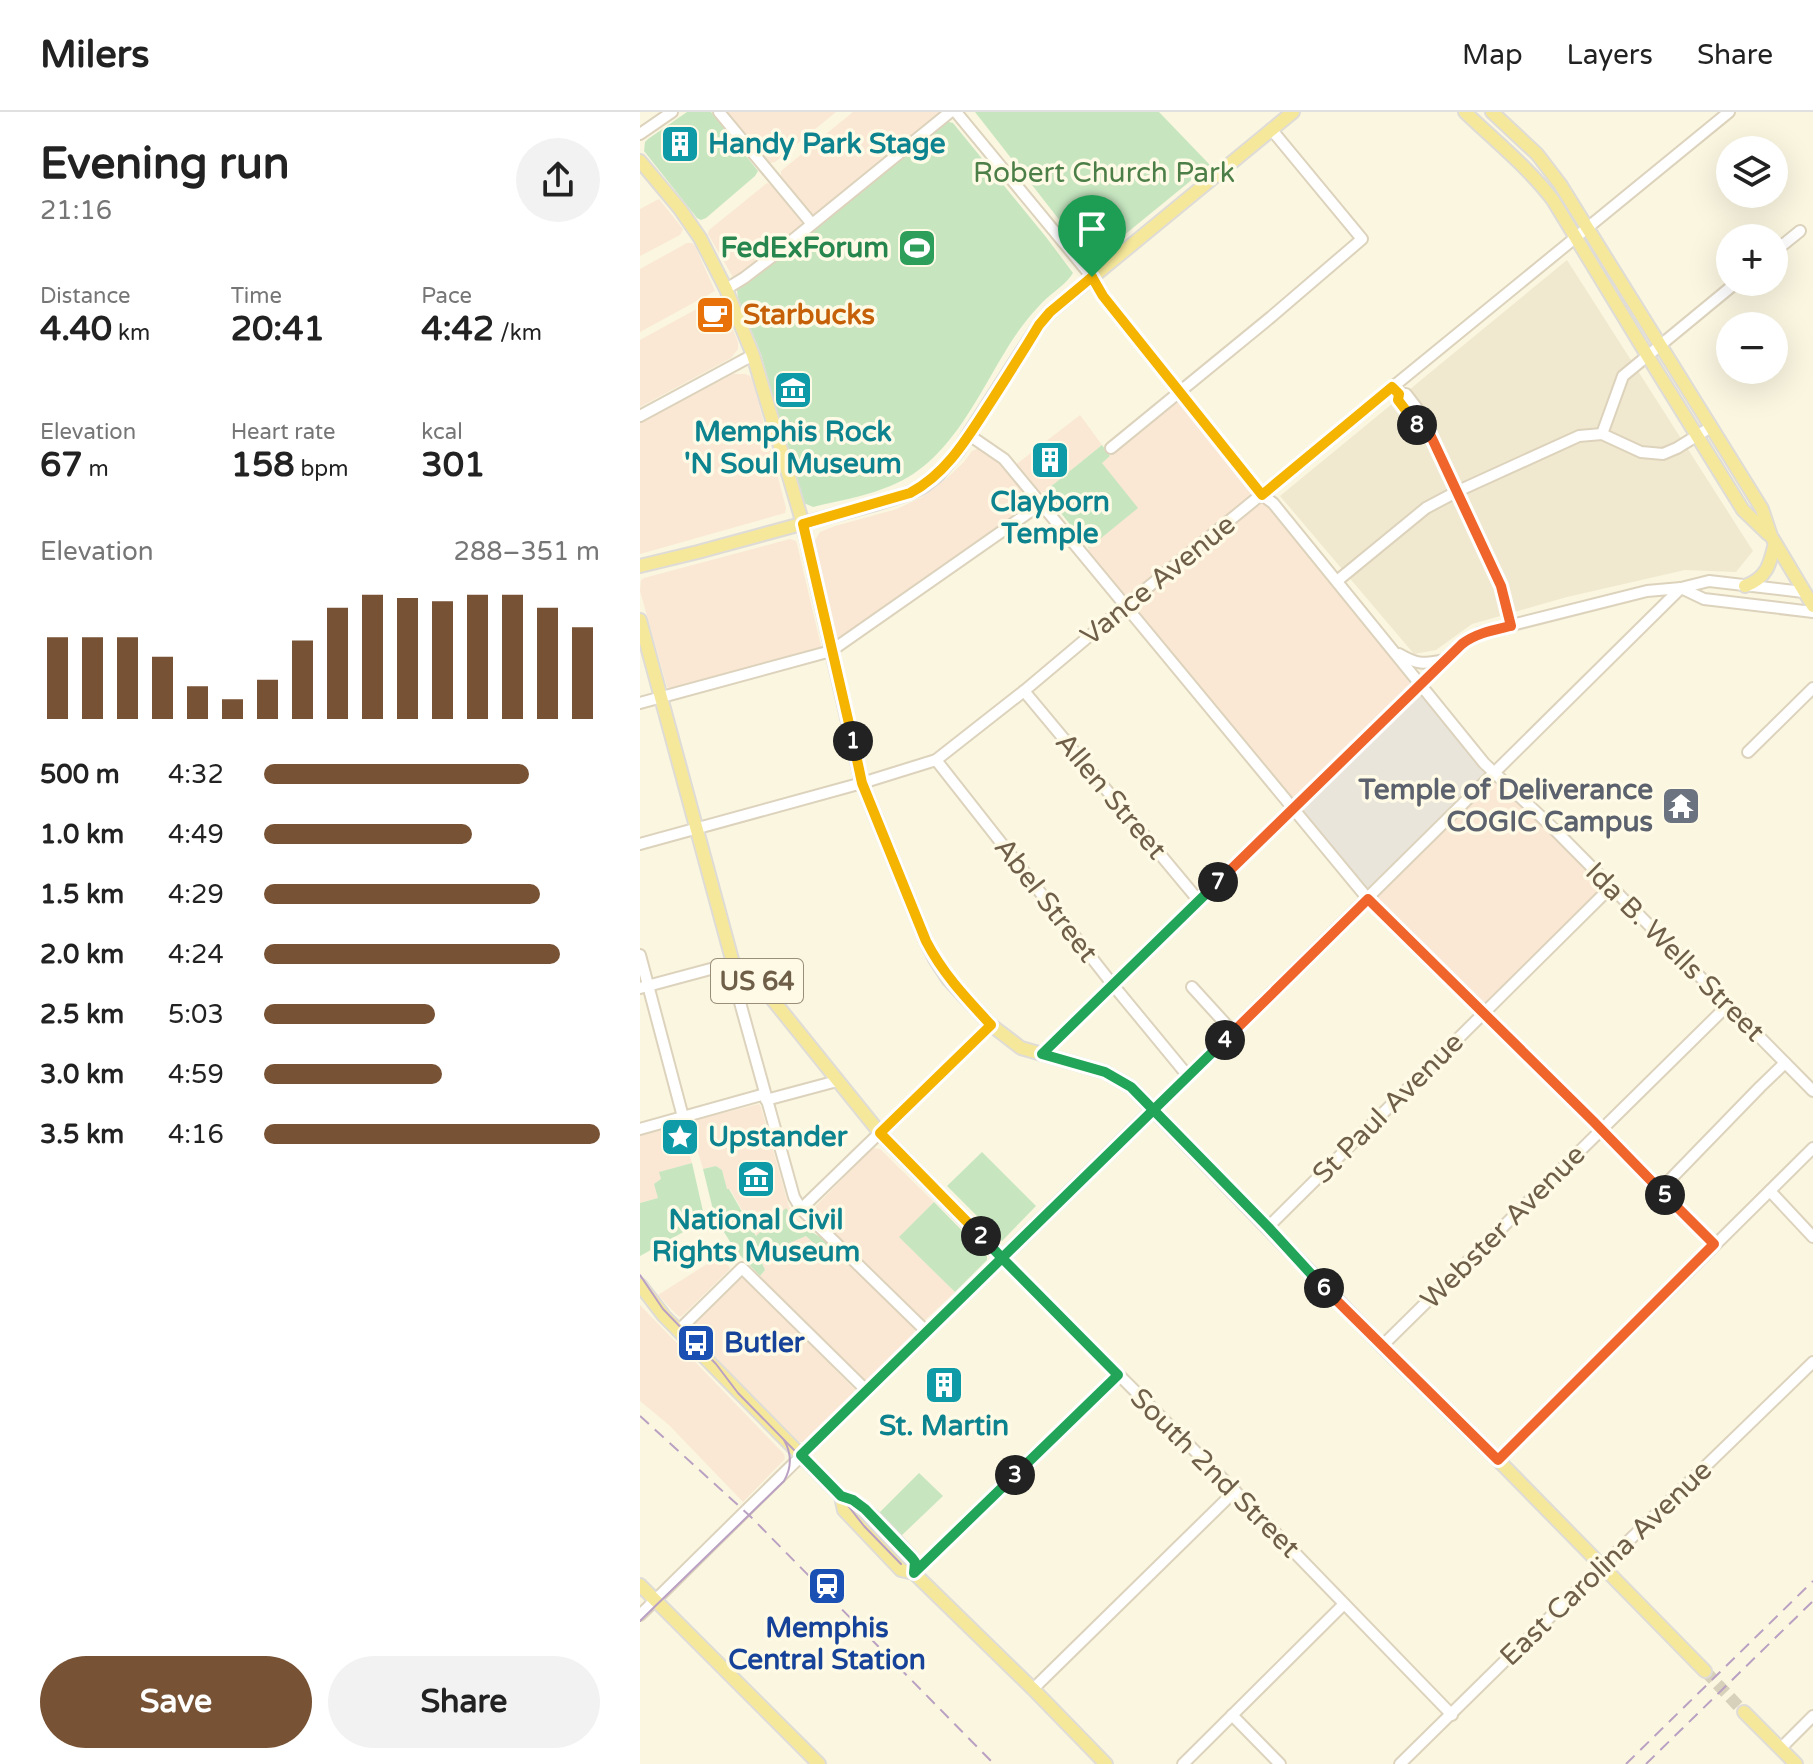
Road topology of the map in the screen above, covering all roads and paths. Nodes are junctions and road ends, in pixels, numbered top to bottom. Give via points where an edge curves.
1 (672, 112) edge
2 (719, 112) edge
3 (950, 112) edge
4 (956, 112) edge
5 (1293, 112) edge
6 (1465, 112) edge
7 (1729, 112) edge
8 (1499, 115) edge
9 (1271, 129) junction
10 (640, 134) edge
11 (640, 161) edge
12 (812, 224) junction
13 (1588, 227) junction
14 (1800, 231) dead end
15 (1576, 237) junction
16 (1788, 241) edge
17 (1092, 277) junction
18 (726, 289) junction
19 (1720, 296) edge
20 (1660, 344) junction
21 (753, 355) junction
22 (1647, 355) junction
23 (1396, 390) junction
24 (1179, 391) junction
25 (640, 416) edge
26 (1711, 427) junction
27 (1602, 434) junction
28 (969, 435) junction
29 (1698, 435) junction
30 (1111, 448) dead end
31 (1458, 491) junction
32 (1262, 495) junction
33 (1041, 504) junction
34 (803, 524) junction
35 (1773, 540) junction
36 (640, 566) edge
37 (1337, 581) junction
38 (1745, 586) junction
39 (1681, 588) junction
40 (1808, 593) edge
41 (1125, 606) junction
42 (1813, 609) edge
43 (640, 620) edge
44 (1511, 626) junction
45 (831, 651) junction
46 (1393, 651) junction
47 (1446, 659) junction
48 (1420, 685) junction
49 (1813, 688) edge
50 (1024, 691) junction
51 (661, 697) junction
52 (640, 703) edge
53 (1748, 752) dead end
54 (936, 760) junction
55 (1496, 773) junction
56 (862, 783) junction
57 (1293, 809) junction
58 (697, 828) junction
59 (640, 844) edge
60 (1611, 887) junction
61 (1368, 899) junction
62 (1199, 901) junction
63 (640, 955) edge
64 (733, 963) junction
65 (1113, 985) junction
66 (644, 987) edge
67 (1192, 987) dead end
68 (1727, 1006) junction
69 (1483, 1015) junction
70 (991, 1025) junction
71 (1233, 1032) junction
72 (1042, 1054) junction
73 (1785, 1063) junction
74 (1188, 1076) junction
75 (837, 1081) junction
76 (1813, 1091) edge
77 (766, 1097) junction
78 (1153, 1110) junction
79 (683, 1117) junction
80 (640, 1129) edge
81 (1601, 1129) junction
82 (880, 1133) junction
83 (1813, 1148) edge
84 (1660, 1190) junction
85 (1770, 1191) junction
86 (801, 1209) junction
87 (1268, 1227) junction
88 (1813, 1237) edge
89 (1714, 1244) junction
90 (1002, 1258) junction
91 (641, 1290) edge
92 (678, 1331) junction
93 (927, 1332) junction
94 (1382, 1346) junction
95 (1813, 1362) edge
96 (1118, 1375) junction
97 (867, 1391) junction
98 (801, 1455) junction
99 (1498, 1460) junction
100 (1235, 1491) junction
101 (1602, 1567) junction
102 (914, 1573) junction
103 (640, 1585) edge
104 (655, 1600) junction
105 (1344, 1604) junction
106 (640, 1615) edge
107 (1705, 1671) tunnel mouth
108 (1033, 1689) junction
109 (1744, 1712) tunnel mouth
110 (1232, 1715) junction
111 (1452, 1715) junction
112 (1813, 1716) edge
113 (1781, 1748) junction
114 (819, 1764) edge
115 (1106, 1764) edge
116 (1183, 1764) edge
117 (1280, 1764) edge
118 (1400, 1764) edge
119 (1796, 1764) edge

1 - 10 street
2 - 12 street
3 - 12 street
4 - 17 street, Ida B. Wells Street
5 - 9 main road
6 - 15 main road via 1537,179
7 - 13 street, Vance Avenue
8 - 13 main road via 1549,168
9 - 17 main road
9 - 24 street via 1362,239
11 - 18 main road via 697,233
12 - 18 street
13 - 15 street, Vance Avenue
13 - 20 main road
14 - 16 street
15 - 22 main road
15 - 23 street, Vance Avenue
17 - 24 street, Ida B. Wells Street
17 - 28 main road via 1039,325
18 - 21 main road
19 - 20 street
20 - 22 street
20 - 26 main road
21 - 25 street
21 - 34 main road
22 - 27 street via 1623,376
22 - 29 main road
23 - 31 street via 1420,429 1429,432
23 - 32 street, Vance Avenue
24 - 30 street
24 - 32 street, Ida B. Wells Street
26 - 29 street
26 - 35 main road via 1762,509
27 - 29 street via 1652,454 1663,454
27 - 31 street via 1579,436
28 - 33 street via 1004,459
28 - 34 main road via 924,486
29 - 35 main road via 1743,510
31 - 37 street via 1411,519
31 - 44 street via 1501,586
32 - 37 street, Ida B. Wells Street
32 - 41 street, Vance Avenue
33 - 41 street
33 - 45 street
34 - 36 main road
34 - 45 main road
35 - 38 main road via 1762,576
35 - 40 main road
37 - 46 street, Ida B. Wells Street
38 - 39 street via 1709,581
38 - 40 street
39 - 42 street via 1704,599
39 - 44 street via 1647,591
39 - 55 street
40 - 42 main road
41 - 50 street, Vance Avenue
41 - 57 street
43 - 51 main road, US 64
44 - 47 street via 1470,638
45 - 51 street
45 - 56 main road
46 - 47 street via 1422,665
46 - 48 street, Ida B. Wells Street
47 - 48 street
48 - 55 street, Ida B. Wells Street
48 - 57 street
49 - 53 street
50 - 54 street, Vance Avenue
50 - 62 street, Allen Street
51 - 52 street
51 - 58 main road, US 64
54 - 56 street, Vance Avenue
54 - 65 street, Abel Street
55 - 60 street, Ida B. Wells Street
55 - 61 street
56 - 58 street, Vance Avenue
56 - 70 main road via 935,959
57 - 61 street
57 - 62 street
58 - 59 street, Vance Avenue
58 - 64 main road, US 64
60 - 68 street, Ida B. Wells Street
60 - 69 street, St Paul Avenue
61 - 69 street
61 - 71 street
62 - 65 street
63 - 66 street
64 - 66 street
64 - 75 main road, South 2nd Street / US 64 via 752,974
64 - 77 street
65 - 72 street
65 - 74 street, Abel Street
66 - 79 street
67 - 71 street
68 - 73 street, Ida B. Wells Street
68 - 81 street, Webster Avenue
69 - 81 street
69 - 87 street, St Paul Avenue
70 - 72 main road via 1021,1048
70 - 82 street
71 - 74 street
72 - 78 main road via 1105,1072 1131,1087
73 - 76 street, Ida B. Wells Street
73 - 84 street
74 - 78 street
75 - 77 street
75 - 82 main road, South 2nd Street / US 64
77 - 79 street
77 - 86 street via 789,1186
78 - 87 main road
78 - 90 main road
79 - 80 street
81 - 84 street
81 - 94 street, Webster Avenue
82 - 86 street
82 - 90 main road, South 2nd Street / US 64
83 - 85 street
84 - 89 street
85 - 88 street
85 - 89 street
86 - 93 street
87 - 94 main road
89 - 99 street
90 - 93 street
90 - 96 street, South 2nd Street
91 - 92 main road
92 - 97 street via 742,1268
92 - 98 main road
93 - 97 street
94 - 99 main road
95 - 101 street, East Carolina Avenue
96 - 100 street, South 2nd Street
96 - 102 street
97 - 98 street
98 - 102 main road via 912,1558
98 - 104 street
99 - 101 main road
100 - 105 street, South 2nd Street
100 - 108 street
101 - 107 main road
101 - 111 street, East Carolina Avenue
102 - 108 main road
103 - 104 main road
104 - 106 street
104 - 114 main road
105 - 110 street
105 - 111 street, South 2nd Street
108 - 115 main road
109 - 113 main road
110 - 116 street
110 - 117 street
111 - 118 street, East Carolina Avenue
112 - 113 street
113 - 119 main road

